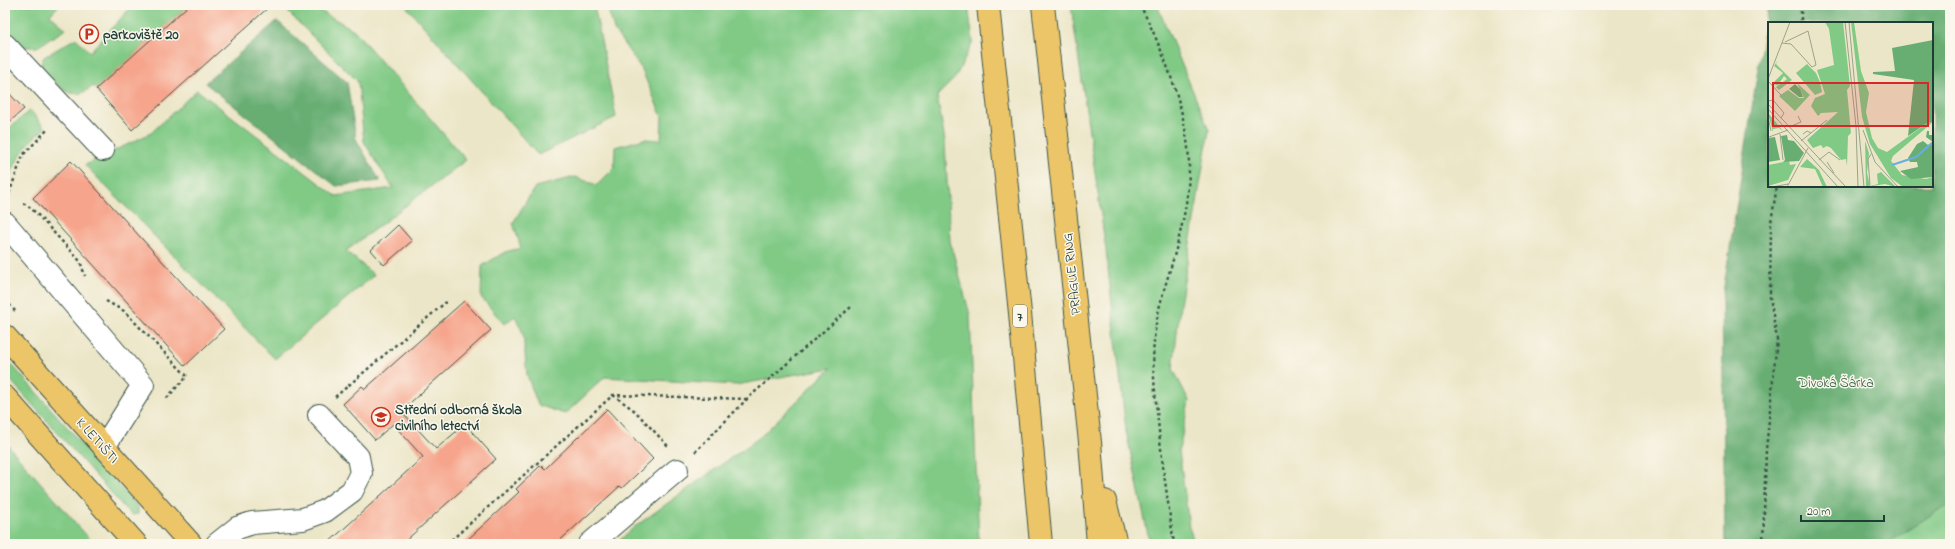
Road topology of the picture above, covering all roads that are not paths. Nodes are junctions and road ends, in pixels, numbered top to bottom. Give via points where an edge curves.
1 (988, 5) edge
2 (1043, 5) edge
3 (5, 45) edge
4 (103, 150) dead end
5 (5, 214) edge
6 (5, 336) edge
7 (5, 398) edge
8 (319, 415) road end
9 (1090, 442) junction
10 (104, 447) junction
11 (677, 470) road end
12 (136, 544) edge
13 (191, 544) edge
14 (217, 544) edge
15 (590, 544) edge
16 (1040, 544) edge
17 (1098, 544) edge
18 (1116, 544) edge

1 - 16 main road, 7 via 1020,313
2 - 9 main road, PRAGUE RING
3 - 4 lane
5 - 10 lane via 143,385
6 - 10 main road, K LETIŠTI
7 - 12 main road
8 - 14 lane via 358,457 361,473 352,491 325,511 303,519 278,520 237,528
9 - 17 main road, PRAGUE RING
9 - 18 main road
10 - 13 main road, K LETIŠTI
11 - 15 lane

